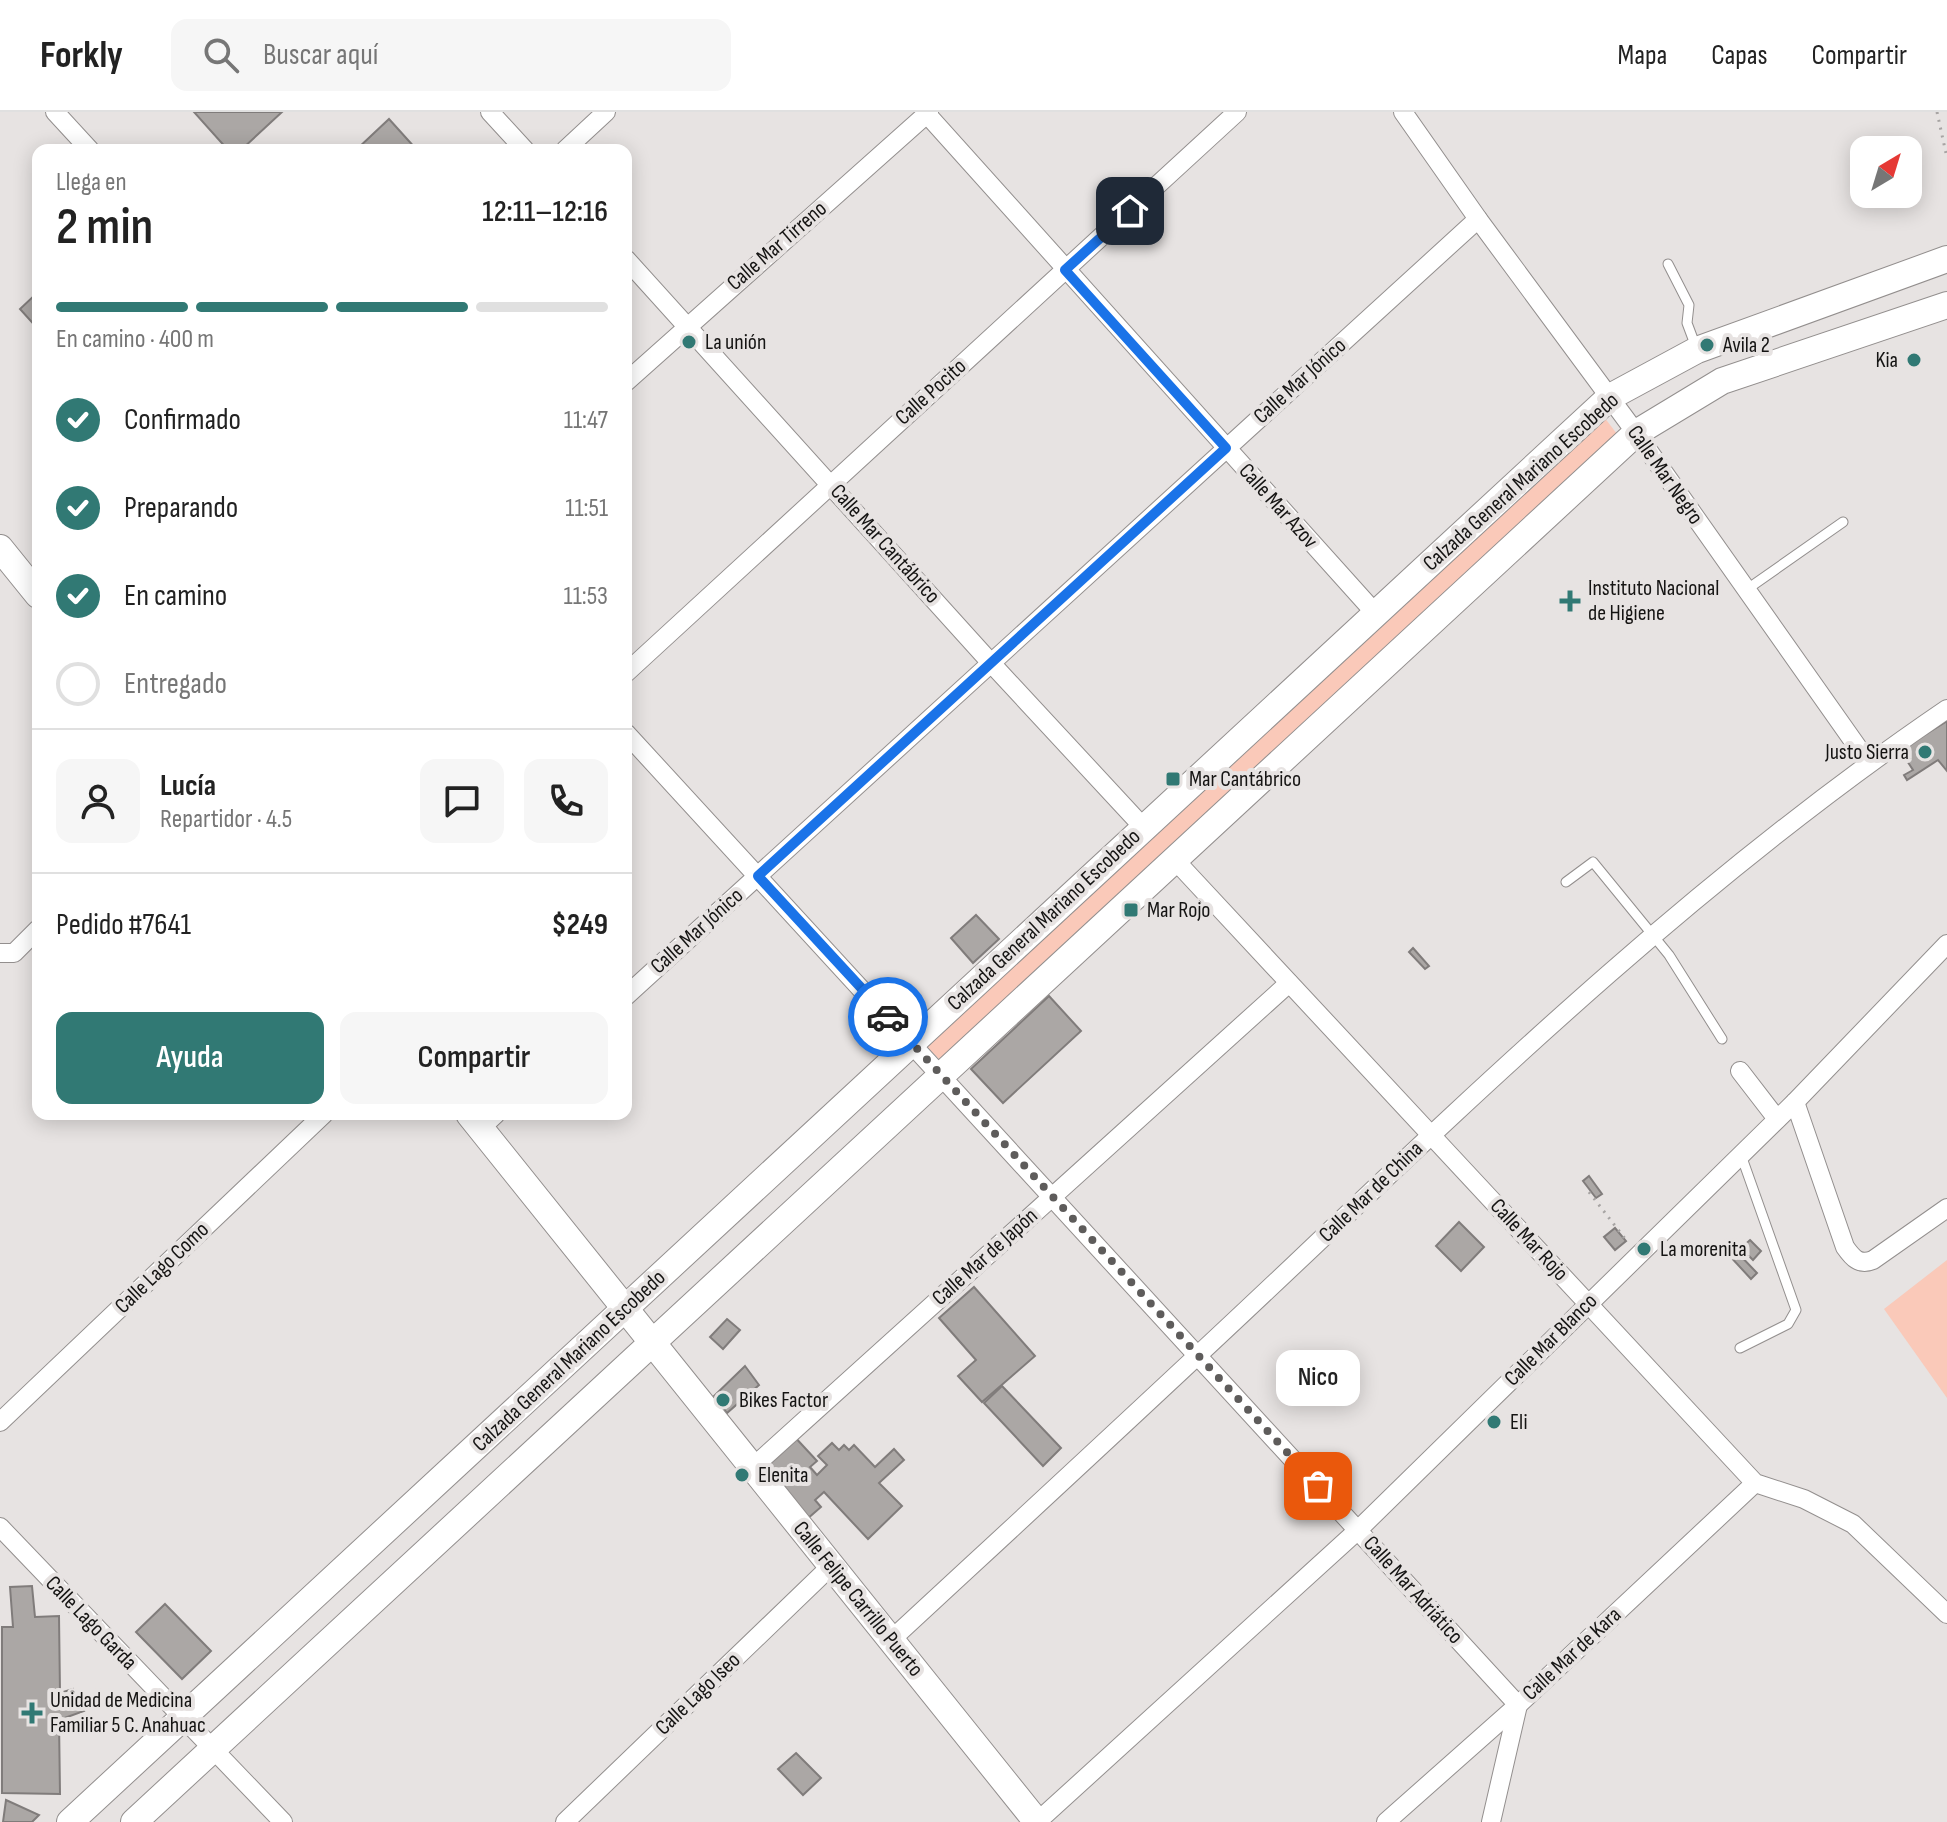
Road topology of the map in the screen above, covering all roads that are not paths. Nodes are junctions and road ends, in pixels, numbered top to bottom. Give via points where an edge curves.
1 (55, 112) edge
2 (490, 112) edge
3 (606, 112) edge
4 (1237, 112) edge
5 (1403, 112) edge
6 (927, 113) edge
7 (84, 144) edge
8 (519, 144) edge
9 (571, 144) edge
10 (1478, 219) junction
11 (1947, 259) edge
12 (1668, 264) dead end
13 (632, 265) edge
14 (1065, 270) junction
15 (1947, 305) edge
16 (688, 325) junction
17 (1697, 350) junction
18 (632, 376) edge
19 (1610, 397) junction
20 (1636, 433) junction
21 (1226, 448) junction
22 (832, 484) junction
23 (1843, 522) dead end
24 (0, 548) edge
25 (32, 588) edge
26 (1746, 590) junction
27 (1376, 614) junction
28 (991, 663) junction
29 (632, 667) edge
30 (1947, 709) edge
31 (632, 740) edge
32 (1868, 762) junction
33 (1144, 828) junction
34 (1174, 859) junction
35 (758, 876) junction
36 (1566, 882) dead end
37 (1651, 934) junction
38 (32, 935) edge
39 (1947, 944) edge
40 (0, 953) edge
41 (1289, 983) junction
42 (632, 991) edge
43 (1722, 1039) dead end
44 (912, 1043) junction
45 (1740, 1071) dead end
46 (941, 1075) junction
47 (1795, 1102) junction
48 (1777, 1119) junction
49 (318, 1120) edge
50 (483, 1120) edge
51 (1431, 1135) junction
52 (1741, 1155) junction
53 (1052, 1196) junction
54 (1947, 1208) edge
55 (1588, 1304) junction
56 (625, 1309) junction
57 (652, 1342) junction
58 (1740, 1348) dead end
59 (1198, 1356) junction
60 (0, 1422) edge
61 (752, 1468) junction
62 (1755, 1483) junction
63 (0, 1527) edge
64 (1358, 1530) junction
65 (831, 1566) junction
66 (1947, 1614) edge
67 (891, 1640) junction
68 (1518, 1705) junction
69 (183, 1719) junction
70 (212, 1750) junction
71 (70, 1822) edge
72 (134, 1822) edge
73 (283, 1822) edge
74 (565, 1822) edge
75 (1037, 1822) edge
76 (1386, 1822) edge
77 (1491, 1822) edge

1 - 7 street
2 - 8 street
3 - 9 street
4 - 14 street, Calle Pocito
5 - 10 street, Calle Mar Negro
6 - 14 street, Calle Mar Azov
6 - 16 street, Calle Mar Tirreno
10 - 19 street, Calle Mar Negro
10 - 21 street, Calle Mar Jónico
11 - 17 main road, Calzada General Mariano Escobedo
12 - 17 lane via 1689,305 1687,323
13 - 16 street, Calle Mar Cantábrico
14 - 21 street, Calle Mar Azov
14 - 22 street, Calle Pocito
15 - 20 main road, Calzada General Mariano Escobedo via 1722,381
16 - 18 street, Calle Mar Tirreno
16 - 22 street, Calle Mar Cantábrico
17 - 19 main road, Calzada General Mariano Escobedo
19 - 20 street, Calle Mar Negro
19 - 27 main road, Calzada General Mariano Escobedo
20 - 26 street, Calle Mar Negro
20 - 34 main road, Calzada General Mariano Escobedo
21 - 27 street, Calle Mar Azov
21 - 28 street, Calle Mar Jónico
22 - 28 street, Calle Mar Cantábrico
22 - 29 street, Calle Pocito
23 - 26 lane
24 - 25 main road
26 - 32 street, Calle Mar Negro
27 - 33 main road, Calzada General Mariano Escobedo
28 - 33 street, Calle Mar Cantábrico
28 - 35 street, Calle Mar Jónico
30 - 32 street, Calle Mar de China
31 - 35 street, Calle Mar Adriático
32 - 37 street, Calle Mar de China
33 - 44 main road, Calzada General Mariano Escobedo
34 - 41 street, Calle Mar Rojo
34 - 46 main road, Calzada General Mariano Escobedo
35 - 42 street, Calle Mar Jónico
35 - 44 street, Calle Mar Adriático
36 - 37 lane via 1593,862
37 - 43 lane
37 - 51 street, Calle Mar de China
38 - 40 street via 14,953
39 - 47 street, Calle Mar Blanco
41 - 51 street, Calle Mar Rojo
41 - 53 street, Calle Mar de Japón
44 - 46 street, Calle Mar Adriático
44 - 56 main road, Calzada General Mariano Escobedo
45 - 48 street
46 - 53 street, Calle Mar Adriático
46 - 57 main road, Calzada General Mariano Escobedo
47 - 48 street, Calle Mar Blanco
47 - 54 street via 1845,1247 1858,1262 1873,1260
48 - 52 street, Calle Mar Blanco
49 - 60 street, Calle Lago Como
50 - 56 main road, Calle Felipe Carrillo Puerto
51 - 55 street, Calle Mar Rojo
51 - 59 street, Calle Mar de China
52 - 55 street, Calle Mar Blanco
52 - 58 lane via 1796,1310 1788,1324
53 - 59 street, Calle Mar Adriático
53 - 61 street, Calle Mar de Japón
55 - 62 street, Calle Mar Rojo
55 - 64 street, Calle Mar Blanco
56 - 57 main road, Calle Felipe Carrillo Puerto
56 - 69 main road, Calzada General Mariano Escobedo
57 - 61 main road, Calle Felipe Carrillo Puerto
57 - 70 main road, Calzada General Mariano Escobedo
59 - 64 street, Calle Mar Adriático
59 - 67 street, Calle Mar de China
61 - 65 main road, Calle Felipe Carrillo Puerto
62 - 66 street, Calle Mar Rojo via 1804,1499 1853,1524
62 - 68 street, Calle Mar de Kara
63 - 69 street, Calle Lago Garda
64 - 68 street, Calle Mar Adriático
64 - 75 street, Calle Mar Blanco
65 - 67 main road, Calle Felipe Carrillo Puerto
65 - 74 street, Calle Lago Iseo
67 - 75 main road, Calle Felipe Carrillo Puerto
68 - 76 street, Calle Mar de Kara
68 - 77 street
69 - 70 street, Calle Lago Garda
69 - 71 main road, Calzada General Mariano Escobedo
70 - 72 main road, Calzada General Mariano Escobedo
70 - 73 street, Calle Lago Garda

